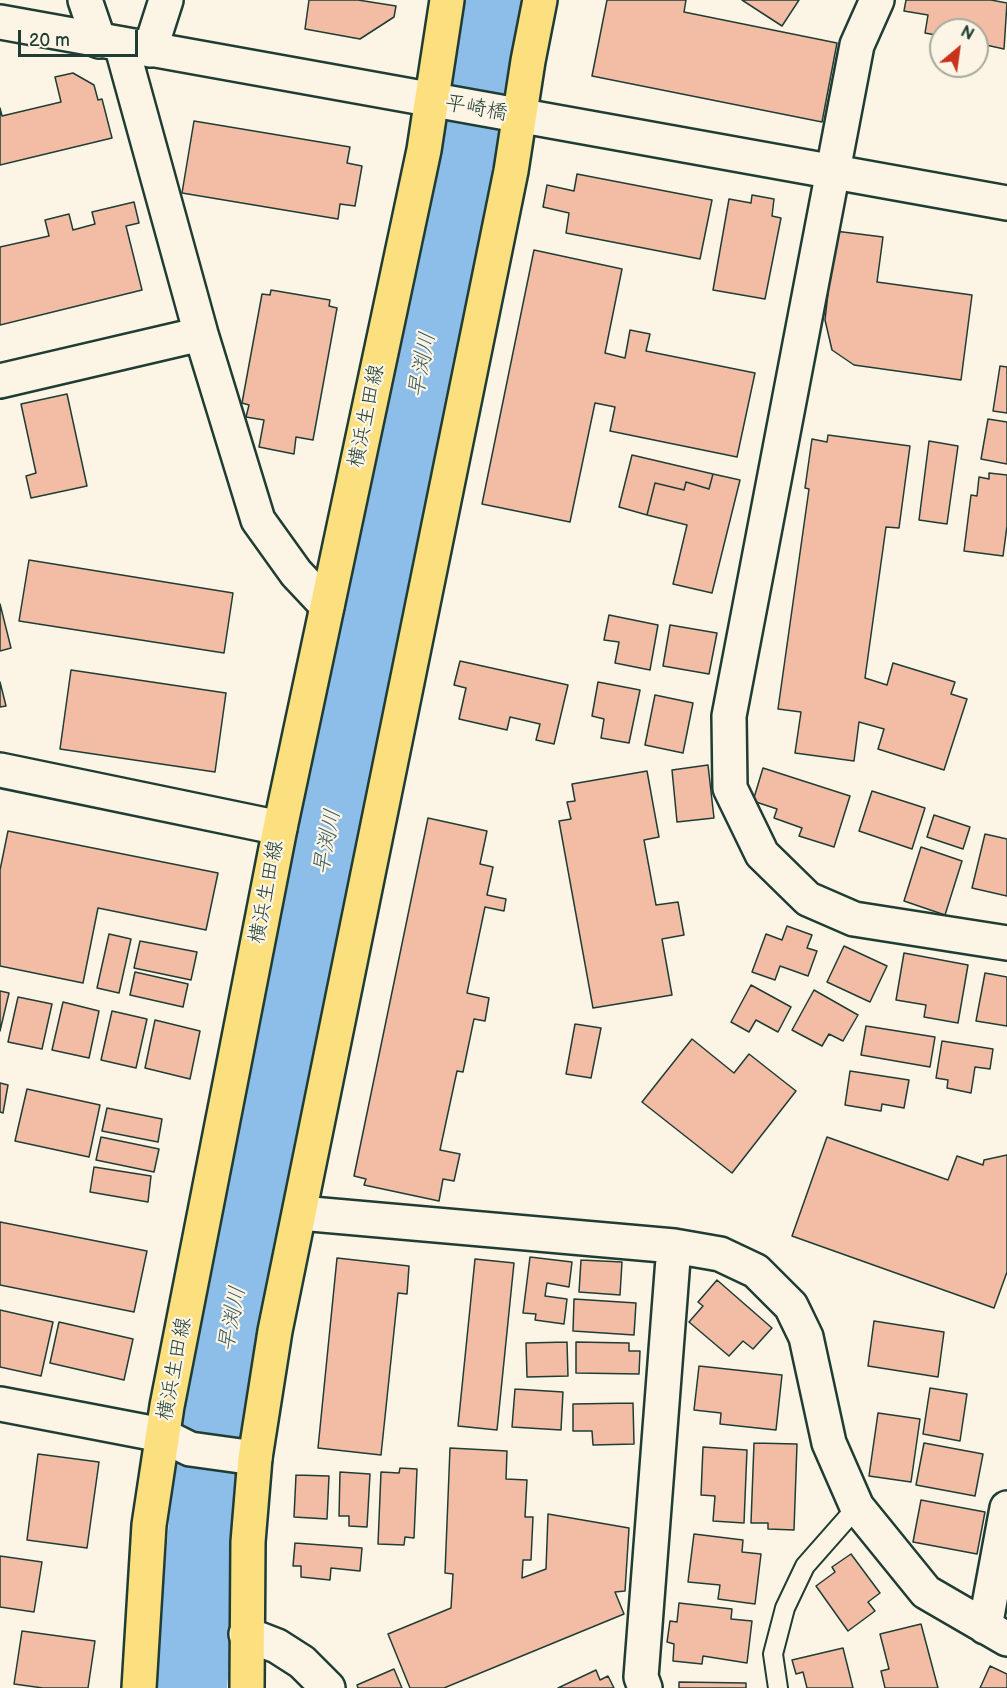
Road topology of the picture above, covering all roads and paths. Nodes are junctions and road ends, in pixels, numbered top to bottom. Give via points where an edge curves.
1 (85, 0) edge
2 (166, 0) edge
3 (447, 0) edge
4 (540, 0) edge
5 (877, 0) edge
6 (0, 22) edge
7 (123, 45) junction
8 (432, 101) junction
9 (519, 117) junction
10 (832, 172) junction
11 (1007, 203) edge
12 (201, 334) junction
13 (0, 381) edge
14 (327, 606) junction
15 (0, 770) edge
16 (280, 828) junction
17 (1007, 943) edge
18 (300, 1213) junction
19 (674, 1246) junction
20 (0, 1404) edge
21 (176, 1442) junction
22 (241, 1456) junction
23 (857, 1507) junction
24 (1007, 1508) edge
25 (996, 1633) edge
26 (246, 1634) junction
27 (139, 1688) edge
28 (247, 1688) edge
29 (328, 1688) edge
30 (645, 1688) edge
31 (778, 1688) edge

1 - 7 street
2 - 7 street
3 - 8 main road, 横浜生田線
4 - 9 main road
5 - 10 street via 857,45
6 - 7 street, 平崎橋
7 - 8 street, 平崎橋
7 - 12 street
8 - 9 street, 平崎橋
8 - 14 main road, 横浜生田線
9 - 10 street, 平崎橋
9 - 18 main road
10 - 11 street, 平崎橋
10 - 17 street via 729,716 730,788 762,854 808,899 854,919
12 - 13 street
12 - 14 street via 258,520 296,573
14 - 16 main road, 横浜生田線
15 - 16 street
16 - 21 main road, 横浜生田線
18 - 19 street
18 - 22 main road via 275,1331
19 - 23 street via 720,1254 756,1272 791,1306 806,1337 829,1443
19 - 30 street via 641,1677
20 - 21 street
21 - 22 street
21 - 27 main road, 横浜生田線 via 149,1525
22 - 26 main road via 248,1542
23 - 25 street via 926,1592
23 - 31 lane via 805,1566 785,1608 773,1654
24 - 25 street
26 - 28 main road
26 - 29 street via 277,1646 302,1662

